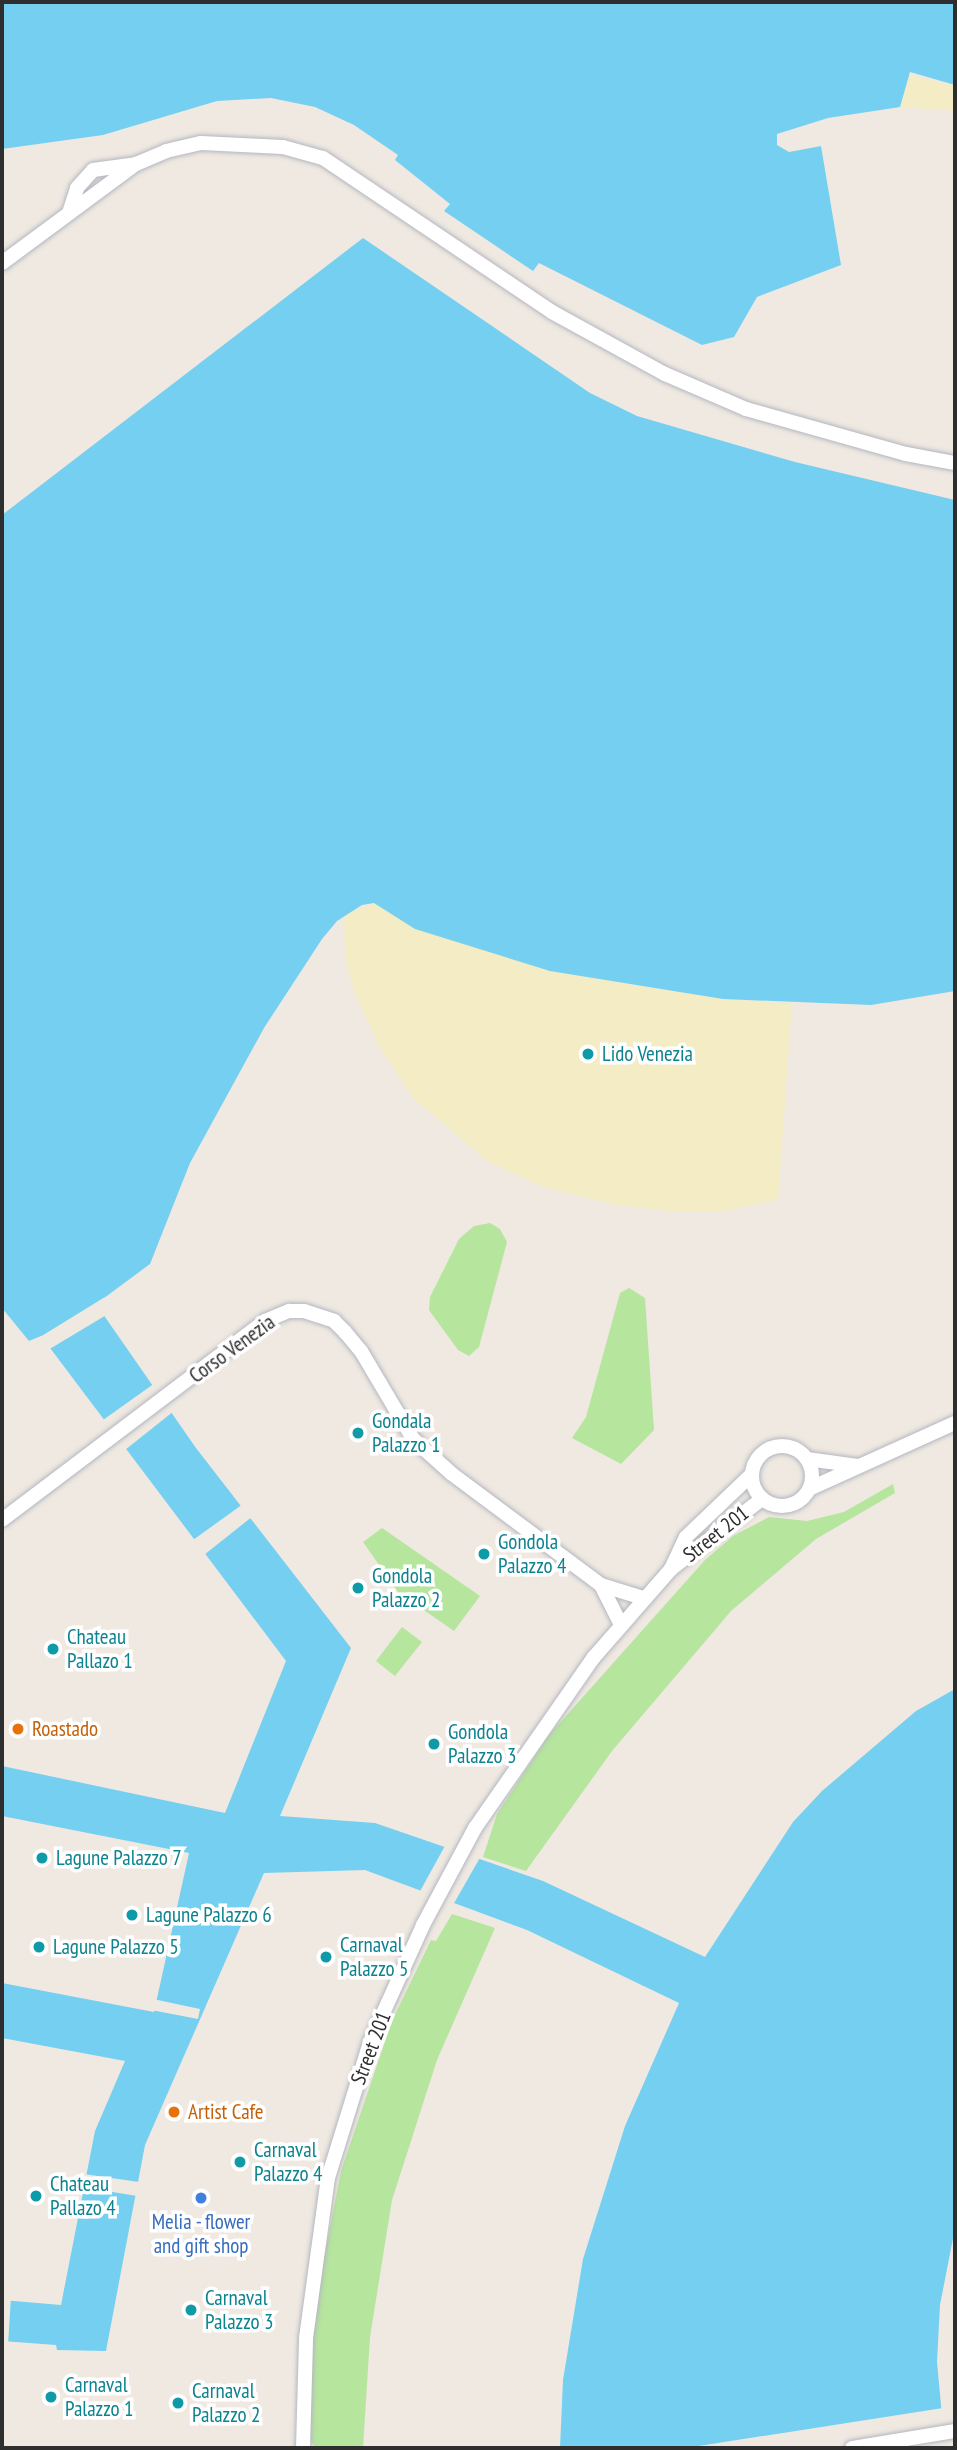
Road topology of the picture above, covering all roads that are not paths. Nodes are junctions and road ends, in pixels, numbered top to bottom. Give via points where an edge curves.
1 (136, 164) junction
2 (69, 214) junction
3 (2, 263) edge
4 (955, 463) edge
5 (955, 1423) edge
6 (807, 1459) junction
7 (858, 1466) junction
8 (751, 1475) junction
9 (811, 1488) junction
10 (762, 1499) junction
11 (2, 1520) edge
12 (671, 1569) junction
13 (601, 1585) junction
14 (643, 1598) junction
15 (621, 1625) junction
16 (955, 2431) edge
17 (305, 2446) edge
18 (852, 2448) edge

1 - 2 street
1 - 2 street via 93,170 76,188
1 - 4 street via 201,143 272,146 323,158 552,312 665,373 746,409 906,454
2 - 3 street
5 - 7 street
6 - 7 street
6 - 8 street via 789,1447 771,1448 757,1458
6 - 9 street via 813,1472
7 - 9 street
8 - 10 street
8 - 12 street, Street 201 via 686,1537
9 - 10 street via 787,1506
10 - 12 street, Street 201
11 - 13 street, Corso Venezia via 265,1321 289,1311 334,1321 361,1351 413,1439 452,1474
12 - 14 street, Street 201
13 - 14 street, Corso Venezia
13 - 15 street, Corso Venezia
14 - 15 street, Street 201
15 - 17 street, Street 201 via 572,1686 475,1828 422,1924 370,2042 328,2178 306,2338
16 - 18 street

